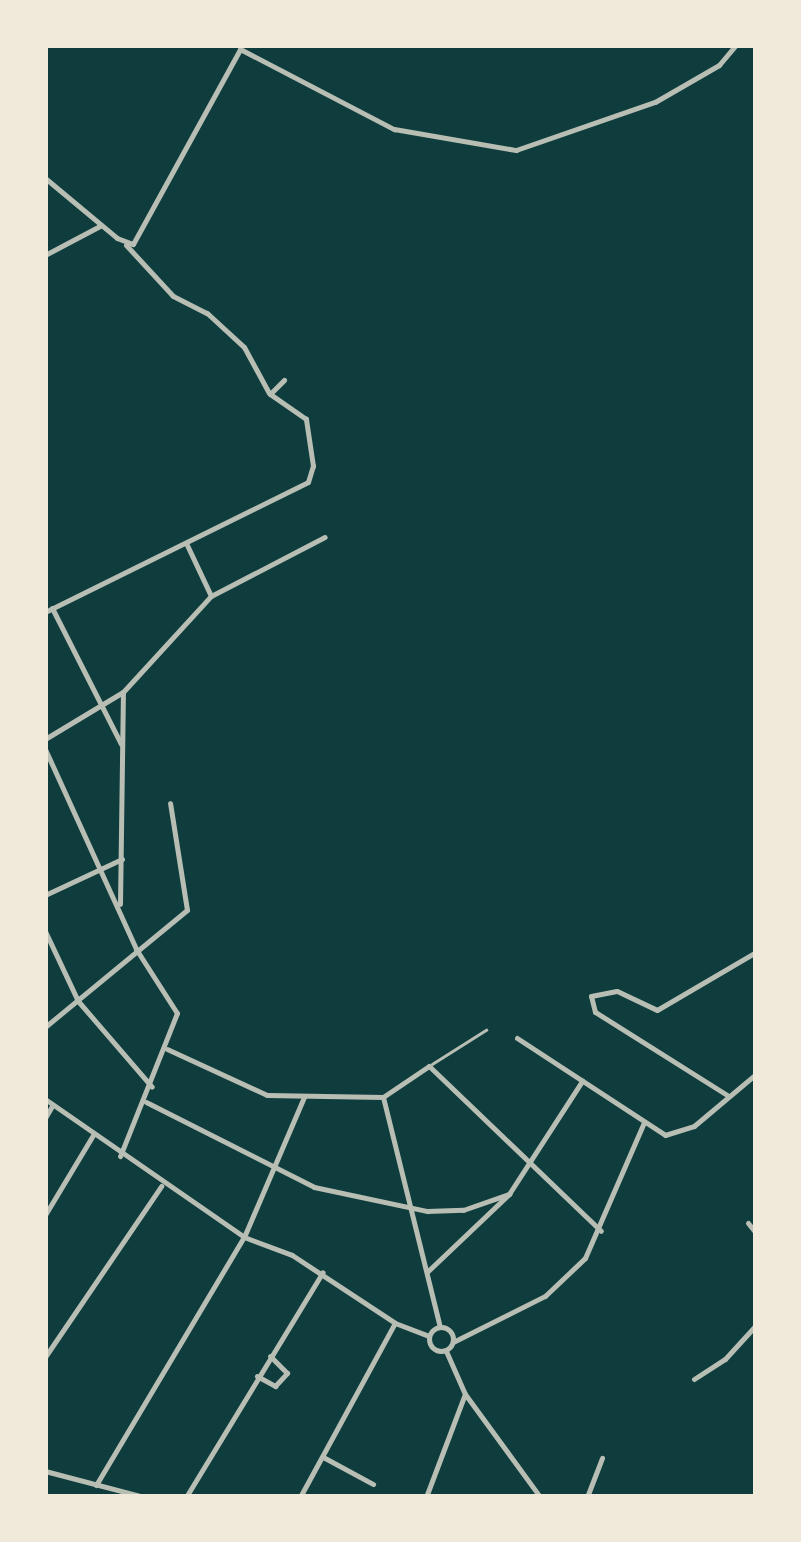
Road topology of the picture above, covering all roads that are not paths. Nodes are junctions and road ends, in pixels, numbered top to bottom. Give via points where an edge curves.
1 (736, 45) edge
2 (241, 47) edge
3 (45, 178) edge
4 (101, 226) junction
5 (126, 244) junction
6 (45, 255) edge
7 (284, 380) dead end
8 (270, 394) junction
9 (325, 537) dead end
10 (186, 544) junction
11 (211, 596) junction
12 (49, 610) edge
13 (123, 692) junction
14 (101, 706) junction
15 (45, 739) edge
16 (122, 747) junction
17 (45, 749) edge
18 (170, 803) dead end
19 (122, 860) junction
20 (99, 868) junction
21 (45, 895) edge
22 (120, 907) junction
23 (45, 931) edge
24 (136, 949) junction
25 (756, 952) edge
26 (78, 1000) junction
27 (45, 1028) edge
28 (486, 1030) dead end
29 (517, 1038) dead end
30 (167, 1049) junction
31 (428, 1066) junction
32 (756, 1074) edge
33 (582, 1080) junction
34 (152, 1087) junction
35 (727, 1095) junction
36 (383, 1096) junction
37 (304, 1097) junction
38 (45, 1100) edge
39 (146, 1102) junction
40 (52, 1106) junction
41 (45, 1118) edge
42 (644, 1122) junction
43 (92, 1136) junction
44 (120, 1156) junction
45 (272, 1168) junction
46 (530, 1168) junction
47 (162, 1185) junction
48 (509, 1194) junction
49 (412, 1208) junction
50 (45, 1216) edge
51 (748, 1223) dead end
52 (601, 1232) junction
53 (756, 1234) edge
54 (244, 1237) junction
55 (323, 1272) junction
56 (428, 1272) junction
57 (395, 1323) junction
58 (756, 1325) edge
59 (440, 1326) junction
60 (429, 1336) junction
61 (453, 1342) junction
62 (446, 1351) junction
63 (270, 1356) junction
64 (45, 1357) edge
65 (257, 1376) junction
66 (694, 1379) dead end
67 (465, 1394) junction
68 (323, 1457) junction
69 (602, 1458) dead end
70 (45, 1471) edge
71 (373, 1484) dead end
72 (96, 1485) junction
73 (144, 1497) edge
74 (186, 1497) edge
75 (300, 1497) edge
76 (426, 1497) edge
77 (540, 1497) edge
78 (587, 1497) edge

1 - 2 street via 719,65 655,102 537,145 504,149 394,129
2 - 5 street via 140,236
3 - 4 street
4 - 5 street
4 - 6 street
5 - 8 street via 173,296 207,313 238,341
7 - 8 street
8 - 10 street via 306,419 313,466 303,486
9 - 11 street
10 - 11 street
10 - 12 street
11 - 13 street
12 - 14 street
13 - 14 street
13 - 16 street
14 - 15 street
14 - 16 street
16 - 19 street
17 - 20 street
18 - 24 street via 187,910
19 - 20 street
19 - 22 street
20 - 21 street
20 - 22 street
22 - 24 street
23 - 26 street
24 - 26 street
24 - 30 street via 177,1013
25 - 35 street via 657,1010 608,989 591,996 595,1012
26 - 27 street
26 - 34 street
28 - 31 lane
29 - 33 street
30 - 34 street
30 - 37 street via 248,1091
31 - 36 street
31 - 46 street
32 - 35 street
33 - 42 street
33 - 46 street
34 - 39 street
35 - 42 street via 677,1136
36 - 37 street
36 - 49 street
37 - 45 street
38 - 40 street
39 - 44 street
39 - 45 street
40 - 41 street
40 - 43 street
42 - 52 street
43 - 44 street
43 - 50 street
44 - 47 street
45 - 49 street via 314,1187
45 - 54 street
46 - 48 street
46 - 52 street
47 - 54 street
47 - 64 street
48 - 49 street via 462,1210
48 - 56 street
49 - 56 street
51 - 53 street
52 - 61 street via 585,1258 545,1296
54 - 55 street
54 - 72 street
55 - 57 street
55 - 63 street
56 - 59 street
57 - 60 street
57 - 68 street
58 - 66 street via 726,1360
59 - 60 street
59 - 61 street
60 - 62 street via 433,1349
61 - 62 street
62 - 67 street
63 - 65 street
63 - 65 street via 287,1373 278,1385
65 - 74 street
67 - 76 street
67 - 77 street
68 - 71 street
68 - 75 street
69 - 78 street
70 - 72 street
72 - 73 street

